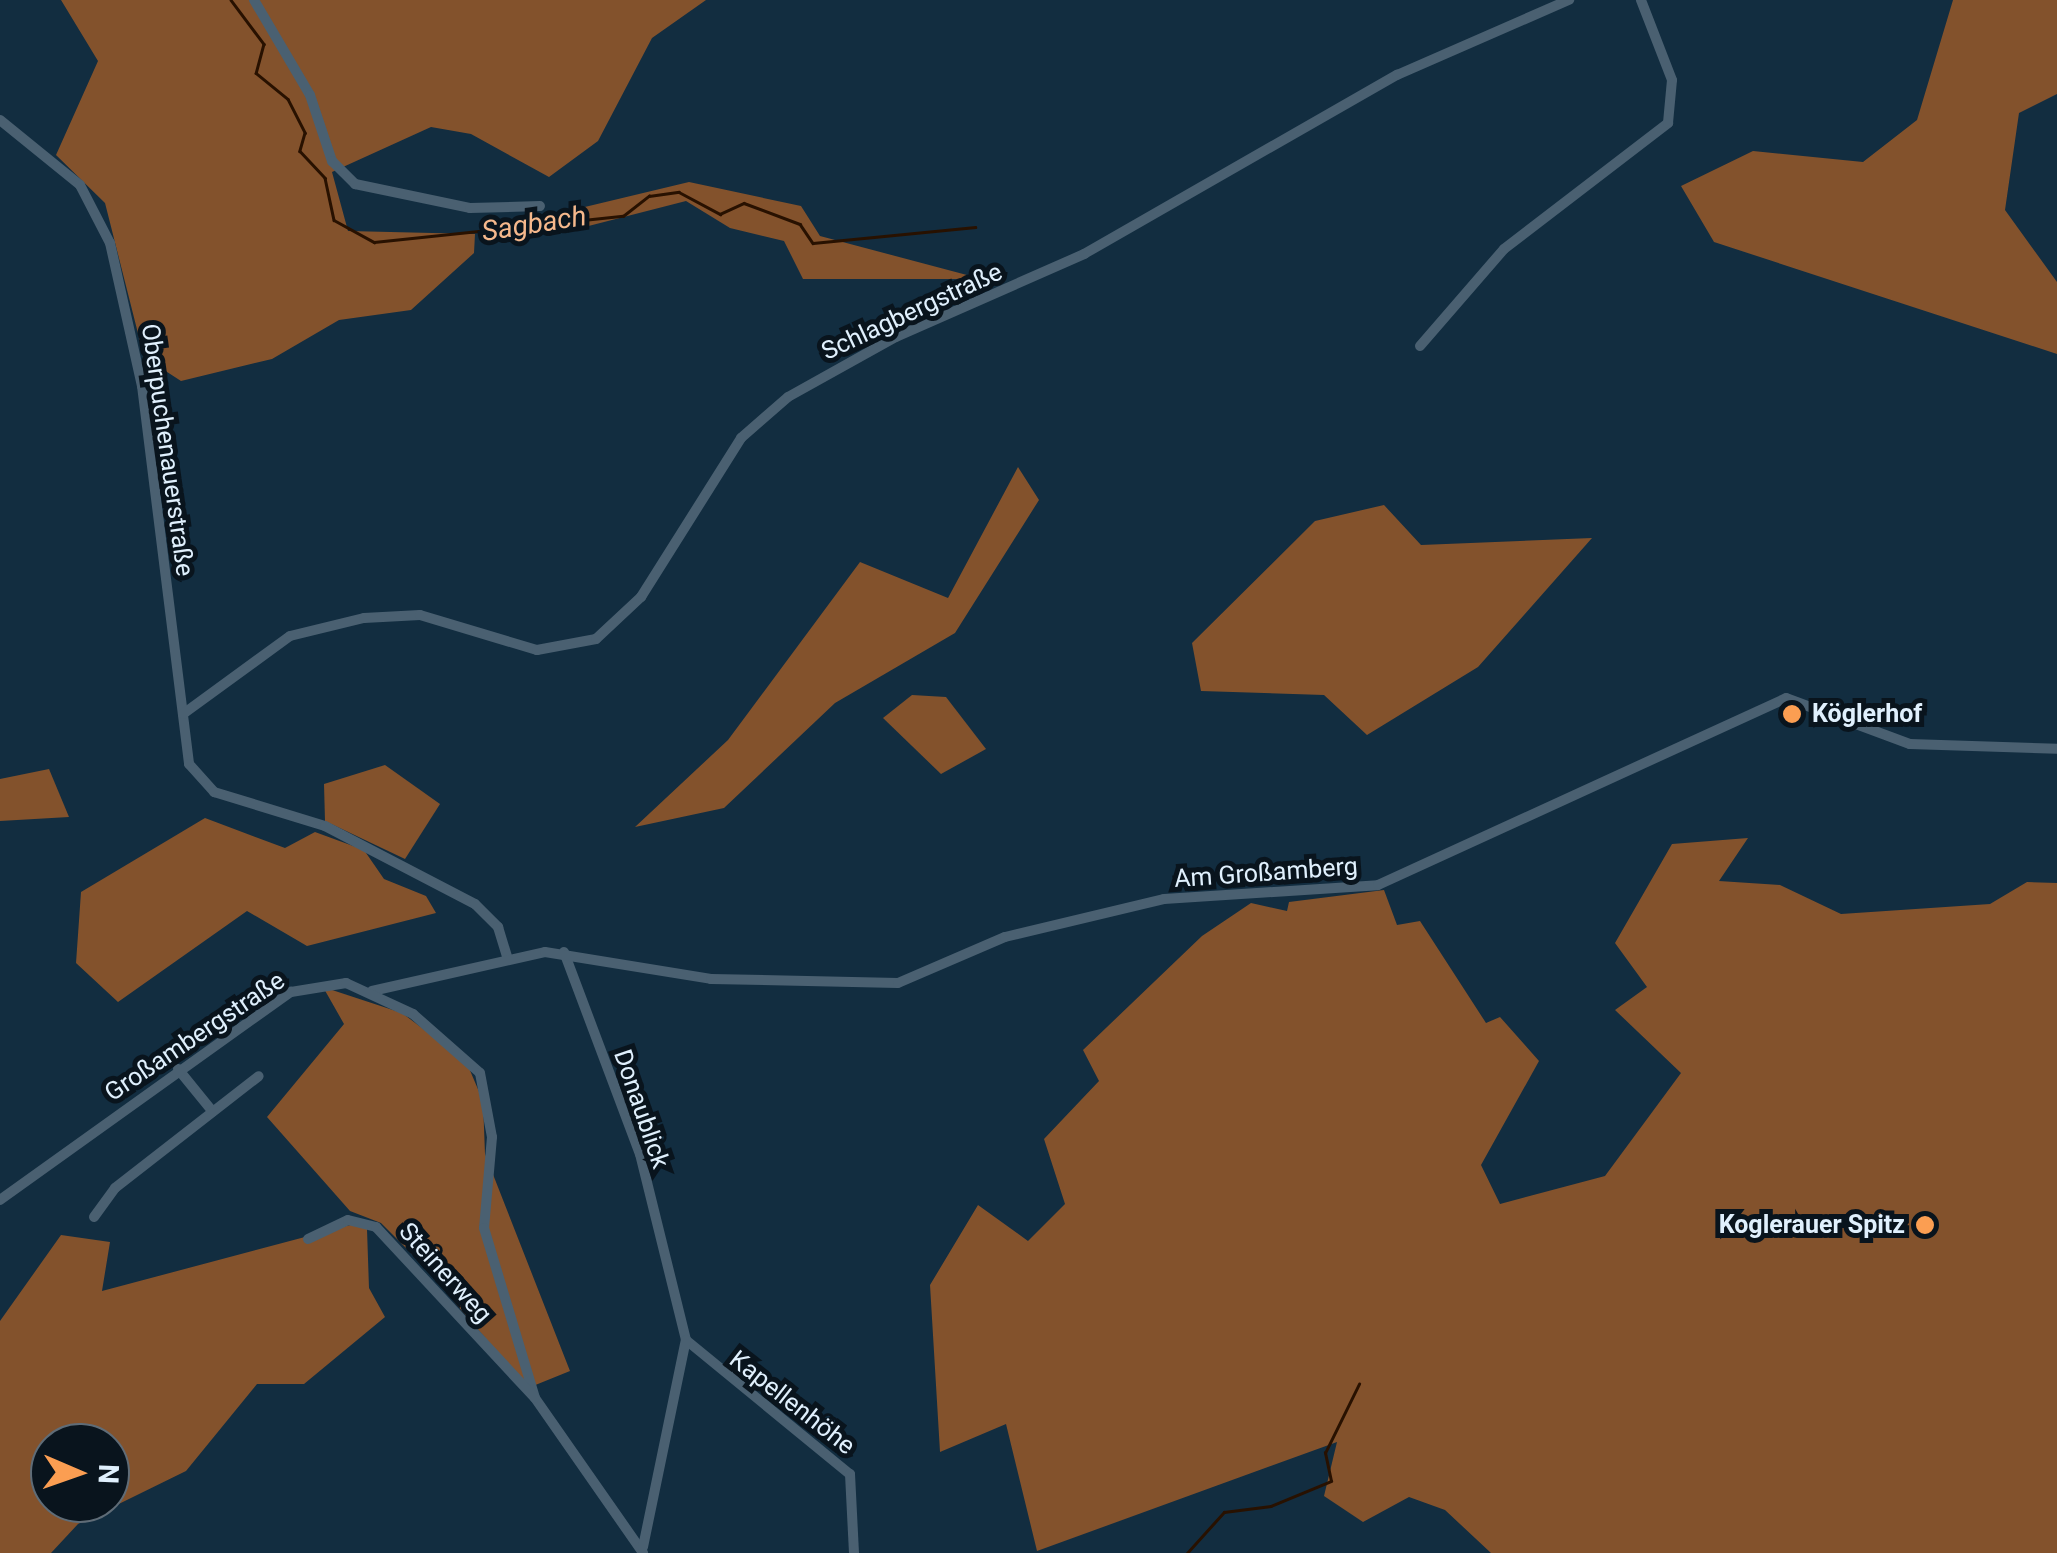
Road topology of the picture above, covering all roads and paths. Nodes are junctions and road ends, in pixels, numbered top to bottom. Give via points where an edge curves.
1 (254, 0) edge
2 (1569, 0) edge
3 (1641, 0) edge
4 (0, 120) edge
5 (540, 206) dead end
6 (1420, 346) dead end
7 (183, 714) junction
8 (2057, 749) edge
9 (564, 952) junction
10 (508, 960) junction
11 (372, 991) junction
12 (178, 1069) junction
13 (259, 1076) dead end
14 (213, 1112) junction
15 (0, 1200) edge
16 (94, 1217) dead end
17 (308, 1238) dead end
18 (686, 1340) junction
19 (535, 1398) junction
20 (646, 1551) edge
21 (854, 1553) edge

1 - 5 street via 298,71 332,161 355,184 470,208
2 - 7 street, Schlagbergstraße via 1397,75 1084,254 885,342 788,397 741,438 641,597 596,639 537,650 420,615 364,618 290,636
3 - 6 street via 1674,88 1668,123 1504,249
4 - 7 street, Oberpuchenauerstraße via 80,185 110,243 142,386
7 - 10 street via 188,764 214,792 326,826 444,886 489,915
8 - 9 street, Am Großamberg via 1910,744 1825,707 1786,698 1399,880 1296,896 1164,900 1005,937 898,983 711,979
9 - 10 street, Am Großamberg
9 - 18 street, Donaublick via 640,1154
10 - 11 street, Am Großamberg
11 - 12 street, Großambergstraße via 308,984
11 - 19 street, Großambergstraße via 457,1044 488,1091 484,1228
12 - 14 street
12 - 15 street, Großambergstraße
13 - 14 street
14 - 16 street via 116,1188
17 - 19 street, Steinerweg via 348,1220 376,1227
18 - 20 street
18 - 21 street, Kapellenhöhe via 850,1474
19 - 20 street, Großambergstraße via 552,1435

